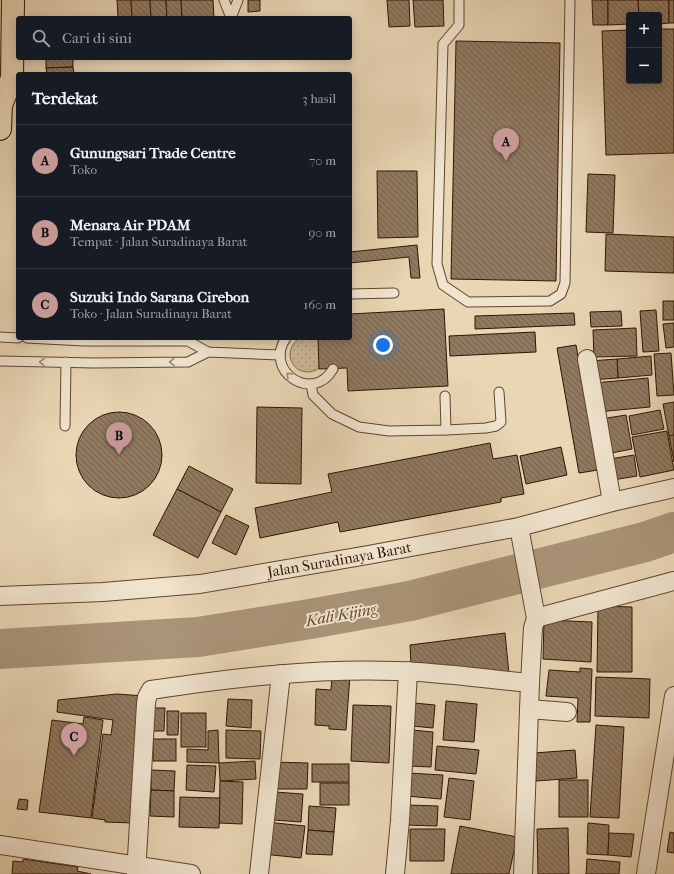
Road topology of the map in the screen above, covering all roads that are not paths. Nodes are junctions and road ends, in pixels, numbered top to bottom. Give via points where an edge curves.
1 (13, 0) edge
2 (224, 0) edge
3 (238, 0) edge
4 (459, 0) edge
5 (570, 0) edge
6 (230, 16) edge
7 (232, 16) edge
8 (0, 103) edge
9 (0, 129) edge
10 (394, 293) dead end
11 (352, 294) edge
12 (0, 337) edge
13 (16, 338) edge
14 (65, 340) edge
15 (285, 340) edge
16 (208, 352) junction
17 (280, 355) junction
18 (587, 359) dead end
19 (0, 361) edge
20 (66, 362) junction
21 (333, 368) dead end
22 (311, 384) junction
23 (499, 392) dead end
24 (445, 396) dead end
25 (65, 426) dead end
26 (446, 430) junction
27 (674, 488) edge
28 (612, 502) junction
29 (519, 528) junction
30 (674, 581) edge
31 (0, 596) edge
32 (535, 611) junction
33 (408, 671) junction
34 (281, 674) junction
35 (530, 684) junction
36 (674, 696) edge
37 (529, 709) junction
38 (567, 712) dead end
39 (0, 845) edge
40 (136, 870) edge
41 (191, 874) edge
42 (259, 874) edge
43 (395, 874) edge
44 (523, 874) edge
45 (646, 874) edge

1 - 8 main road via 12,78
2 - 6 lane
3 - 7 lane
4 - 5 lane via 459,25 443,44 437,264 443,285 468,302 550,301 561,294 565,283
8 - 9 main road
10 - 11 lane
12 - 13 lane
14 - 16 lane via 188,341
15 - 17 lane
16 - 17 lane
16 -> 20 lane via 188,362
22 -> 17 lane via 295,381 289,376 284,370
18 - 28 street
20 -> 19 lane
20 - 25 lane
21 - 22 lane via 327,377
22 - 26 lane via 313,395 332,414 359,427 388,431
23 - 26 lane via 501,422 496,426
24 - 26 lane
27 - 28 street, Jalan Suradinaya Barat
28 - 29 street, Jalan Suradinaya Barat
29 - 31 street, Jalan Suradinaya Barat via 200,584 103,592
29 - 32 street
30 - 32 street
32 - 35 street
33 - 34 street
33 - 35 street
33 - 43 street
34 - 40 street via 151,690 146,704
34 - 42 street
35 - 37 street
36 - 45 street
37 - 38 street
37 - 44 street
39 - 40 street
40 - 41 street

